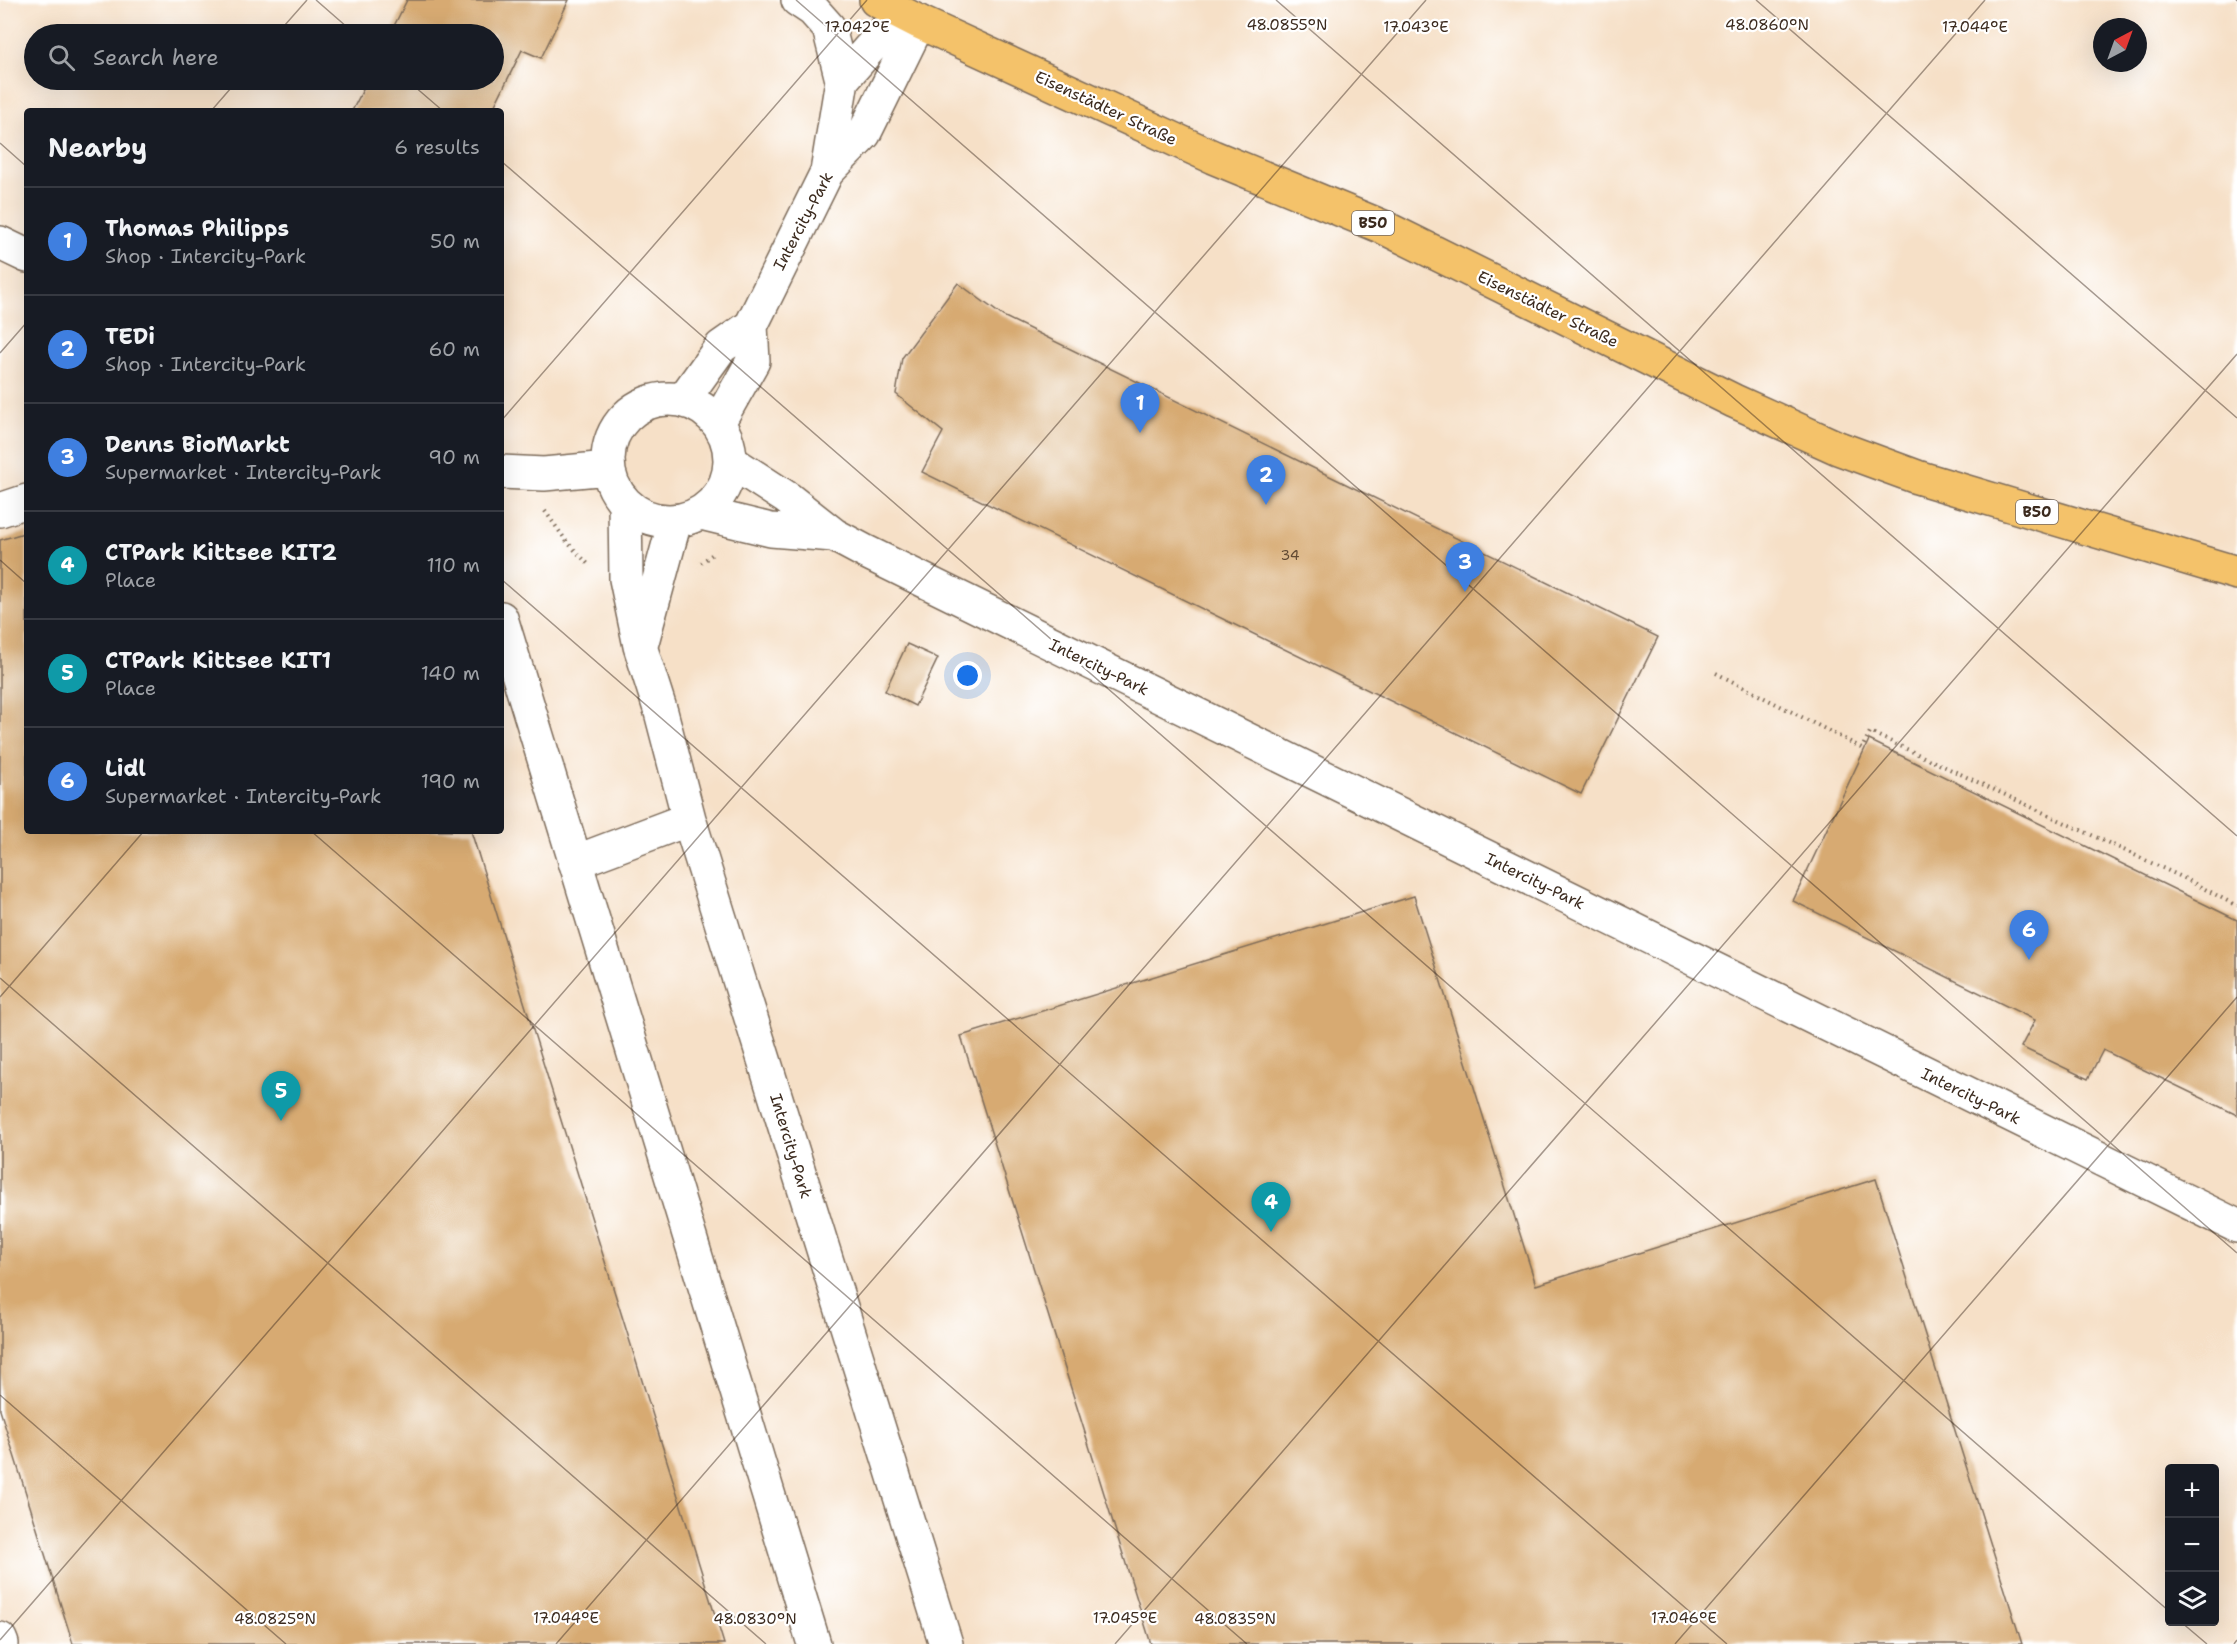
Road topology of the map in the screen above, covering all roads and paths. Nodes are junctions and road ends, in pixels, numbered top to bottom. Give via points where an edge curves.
1 (798, 0) edge
2 (876, 0) edge
3 (919, 22) junction
4 (842, 80) junction
5 (827, 172) junction
6 (0, 243) edge
7 (24, 255) edge
8 (751, 326) junction
9 (683, 400) junction
10 (718, 423) junction
11 (730, 461) junction
12 (608, 468) junction
13 (504, 472) edge
14 (24, 502) edge
15 (625, 503) junction
16 (0, 510) edge
17 (688, 517) junction
18 (834, 535) junction
19 (717, 551) dead end
20 (696, 566) dead end
21 (2237, 573) edge
22 (504, 628) edge
23 (640, 646) junction
24 (1716, 673) dead end
25 (689, 819) junction
26 (575, 862) junction
27 (2237, 906) edge
28 (2237, 1226) edge
29 (0, 1639) edge
30 (2, 1644) edge
31 (814, 1644) edge
32 (946, 1644) edge

1 - 4 street via 829,28
2 - 3 main road, Eisenstädter Straße / B50
3 - 4 street via 883,33
3 - 5 street, Intercity-Park via 864,134
3 - 21 main road, Eisenstädter Straße / B50 via 1213,157 1383,227 1734,401 1838,448 1917,477
4 - 5 street
5 - 8 street, Intercity-Park
6 - 7 street
8 - 9 street, Intercity-Park via 721,347
8 - 10 street, Intercity-Park via 753,362
9 - 10 street
9 - 12 street via 663,399 644,404 628,415 609,448
10 - 11 street via 727,441
11 - 17 street via 727,481 717,499
11 - 18 street, Intercity-Park
12 - 13 street via 544,474
12 - 15 street
14 - 16 street
15 - 17 street via 648,518 661,521
15 - 23 street, Intercity-Park via 626,579
17 - 18 street, Intercity-Park
17 - 23 street
18 - 28 street, Intercity-Park
19 - 20 path
22 - 26 street
23 - 25 street, Intercity-Park
24 - 27 path via 1862,748 1870,732
25 - 26 street
25 - 32 street, Intercity-Park
26 - 31 street
29 - 30 street

